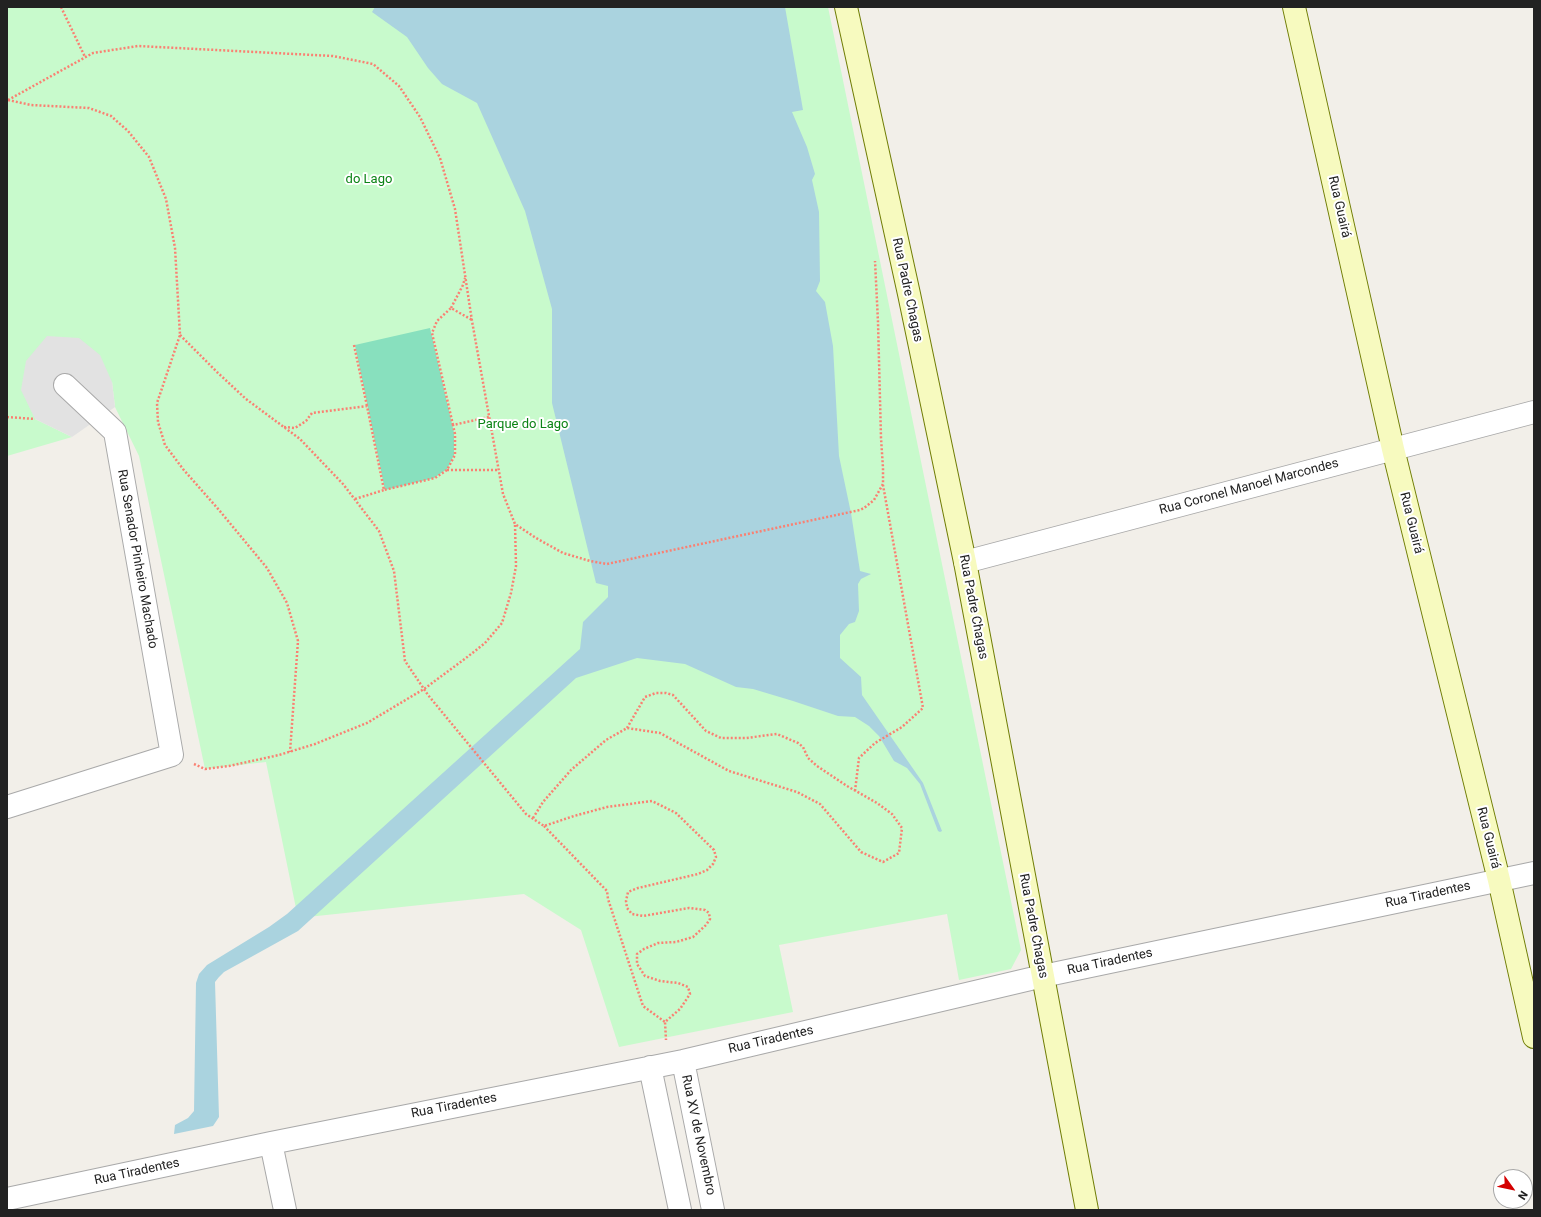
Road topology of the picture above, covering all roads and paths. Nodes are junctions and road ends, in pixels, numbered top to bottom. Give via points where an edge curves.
1 (61, 7) edge
2 (846, 7) edge
3 (1294, 7) edge
4 (85, 57) junction
5 (7, 100) edge
6 (874, 255) dead end
7 (465, 276) junction
8 (451, 308) junction
9 (472, 321) junction
10 (180, 335) junction
11 (354, 345) dead end
12 (65, 385) dead end
13 (367, 406) junction
14 (1534, 412) edge
15 (7, 417) edge
16 (489, 417) junction
17 (35, 419) dead end
18 (453, 425) junction
19 (284, 427) junction
20 (1393, 449) junction
21 (447, 470) junction
22 (498, 470) junction
23 (883, 484) junction
24 (384, 490) junction
25 (355, 500) junction
26 (515, 524) junction
27 (965, 562) junction
28 (424, 689) junction
29 (627, 728) junction
30 (290, 752) junction
31 (172, 755) junction
32 (855, 791) junction
33 (7, 807) edge
34 (533, 818) junction
35 (544, 826) junction
36 (1534, 874) edge
37 (1499, 880) junction
38 (1043, 976) junction
39 (665, 1022) junction
40 (1534, 1038) edge
41 (667, 1064) junction
42 (270, 1143) junction
43 (7, 1199) edge
44 (285, 1210) edge
45 (680, 1210) edge
46 (713, 1210) edge
47 (1087, 1210) edge

1 - 4 path
2 - 27 street, Rua Padre Chagas
3 - 20 street, Rua Guairá
4 - 5 path
4 - 7 path via 93,52 138,46 333,56 372,64 399,86 420,117 440,158 455,209
5 - 10 path via 30,105 89,108 111,116 128,131 149,157 166,199 175,248
6 - 23 path
7 - 8 path
7 - 9 path
8 - 9 path
8 - 18 path via 437,321 432,333
9 - 16 path
10 - 19 path via 240,394
10 - 30 path via 157,403 158,422 165,445 183,470 267,568 287,603 298,641
11 - 13 path
12 - 31 street, Rua Senador Pinheiro Machado via 115,432
13 - 19 path via 312,413 306,422 295,428
13 - 24 path
14 - 20 street, Rua Coronel Manoel Marcondes
15 - 17 path
16 - 18 path
16 - 22 path
18 - 21 path via 455,455
19 - 25 path via 300,439
20 - 27 street, Rua Coronel Manoel Marcondes
20 - 37 street, Rua Guairá
21 - 22 path
21 - 24 path via 435,478
22 - 26 path via 503,494
23 - 26 path via 874,500 860,510 607,564 582,560 562,553
23 - 32 path via 923,708 902,727 875,743 859,758
24 - 25 path
25 - 28 path via 379,531 394,571 404,661
26 - 28 path via 516,566 502,623 485,643
27 - 38 street, Rua Padre Chagas
28 - 30 path via 367,723
28 - 34 path via 526,814
29 - 32 path via 645,697 666,693 673,695 706,731 721,738 777,734 798,743 817,766
29 - 32 path via 660,733 729,771 797,792 820,804 861,852 883,862 899,853 902,828 892,814
29 - 34 path via 606,740 571,770 543,802
30 - 31 path via 205,769
31 - 33 street
34 - 35 path
35 - 39 path via 607,891 643,1006
35 - 39 path via 607,806 652,801 676,813 714,850 716,857 708,870 628,892 626,900 632,914 643,916 689,908 709,913 710,919 706,926 693,937 676,942 658,943 637,954 637,964 645,976 678,983 688,988 690,994 680,1009
36 - 37 street, Rua Tiradentes
37 - 38 street, Rua Tiradentes
37 - 40 street, Rua Guairá
38 - 41 street, Rua Tiradentes
38 - 47 street, Rua Padre Chagas
39 - 41 path
41 - 42 street, Rua Tiradentes
41 - 45 street
41 - 46 street, Rua XV de Novembro
42 - 43 street, Rua Tiradentes
42 - 44 street

